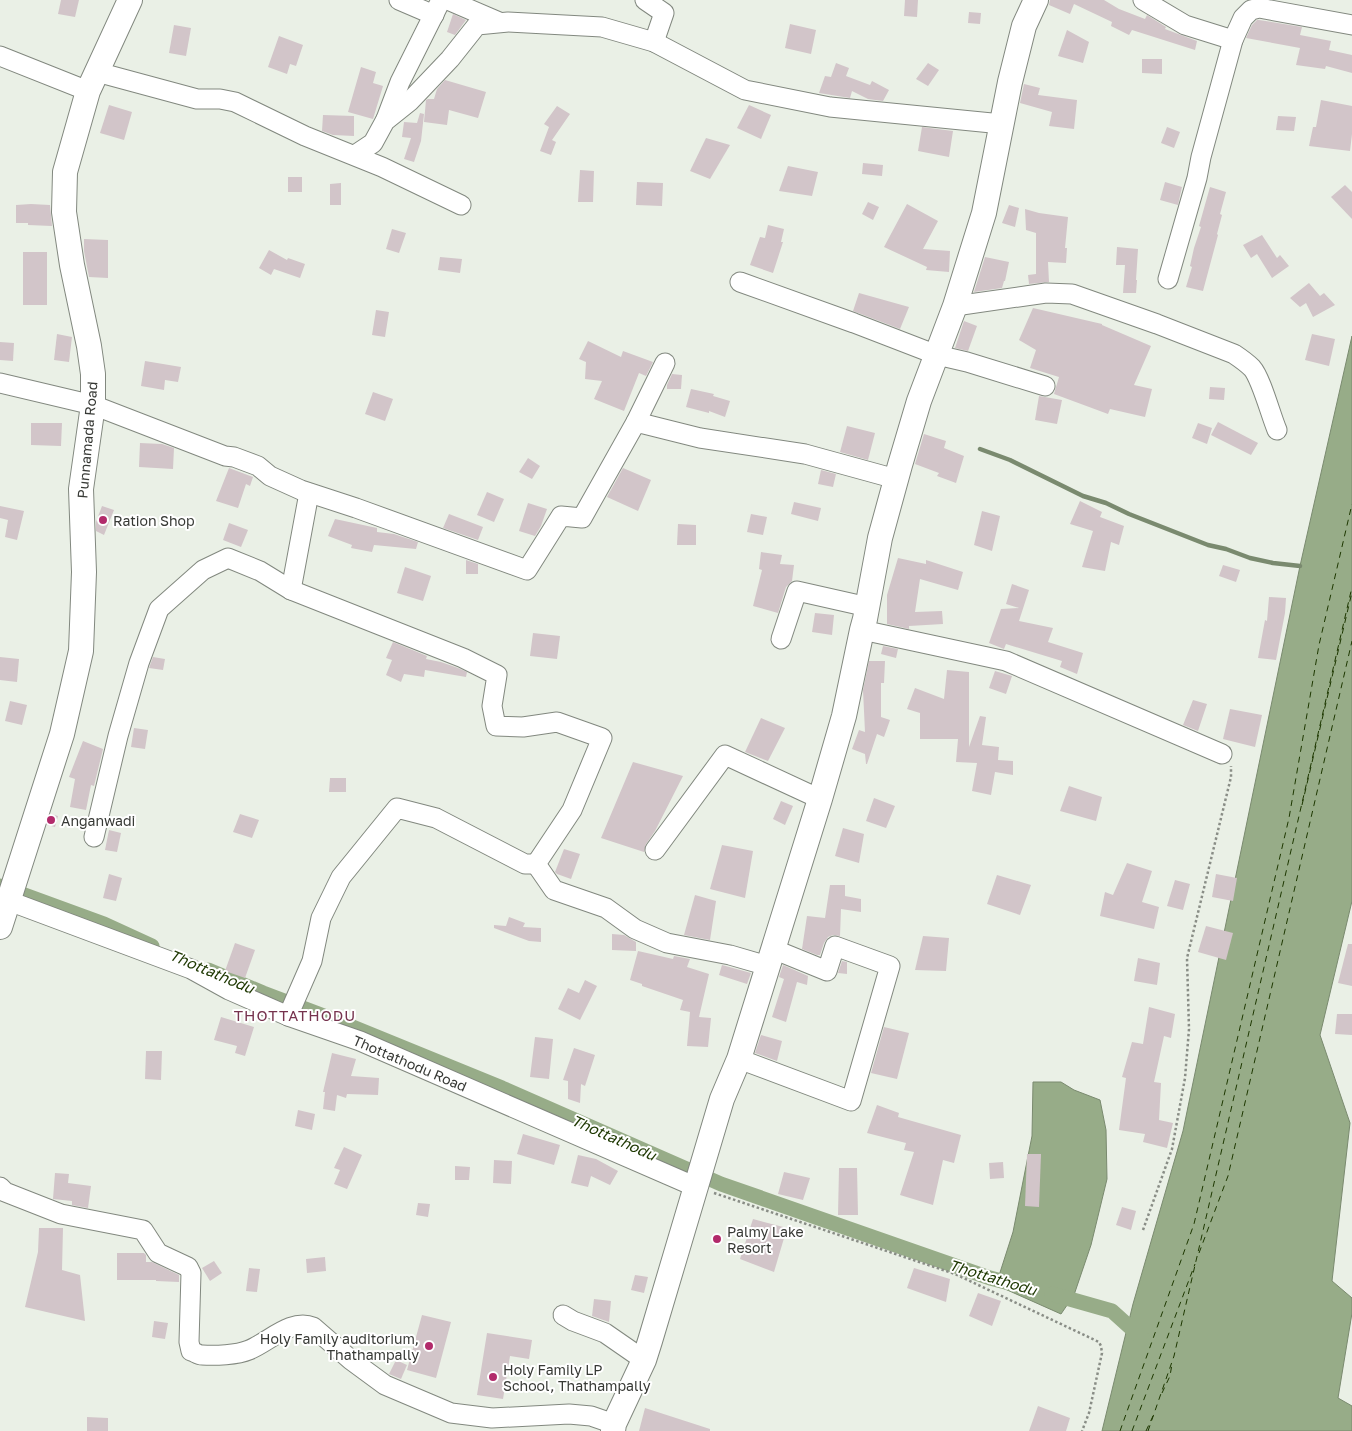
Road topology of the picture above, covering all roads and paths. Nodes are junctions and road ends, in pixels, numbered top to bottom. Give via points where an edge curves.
1 (130, 0) edge
2 (399, 0) edge
3 (448, 0) edge
4 (645, 0) edge
5 (1036, 0) edge
6 (1143, 0) edge
7 (437, 8) edge
8 (501, 23) junction
9 (1352, 25) edge
10 (1233, 40) junction
11 (654, 42) junction
12 (0, 56) edge
13 (92, 82) junction
14 (385, 121) junction
15 (1002, 124) junction
16 (355, 155) junction
17 (460, 205) dead end
18 (1168, 279) dead end
19 (740, 282) dead end
20 (956, 306) junction
21 (937, 355) junction
22 (665, 363) dead end
23 (0, 383) edge
24 (1045, 386) dead end
25 (93, 405) junction
26 (636, 422) junction
27 (1277, 430) dead end
28 (896, 479) junction
29 (309, 493) junction
30 (291, 590) junction
31 (868, 607) junction
32 (862, 630) junction
33 (781, 639) dead end
34 (1222, 754) joint
35 (820, 799) junction
36 (94, 837) dead end
37 (655, 850) dead end
38 (536, 864) junction
39 (11, 894) junction
40 (0, 927) edge
41 (770, 958) junction
42 (291, 1009) junction
43 (739, 1059) junction
44 (699, 1179) junction
45 (0, 1187) edge
46 (1143, 1230) dead end
47 (563, 1315) dead end
48 (644, 1360) junction
49 (613, 1427) edge
50 (1082, 1431) edge

1 - 13 main road, Punnamada Road
2 - 7 street
3 - 8 street
4 - 11 street via 664,13
5 - 15 main road via 1024,26
6 - 10 street via 1185,25
7 - 14 street via 400,82
8 - 11 street via 602,27
8 - 14 street via 477,25 410,101
9 - 10 street via 1259,8 1242,18
10 - 18 street
11 - 15 street via 745,90 830,107
12 - 13 street
13 - 16 street via 235,102 305,136
13 - 25 main road, Punnamada Road via 65,172 64,212 89,346
14 - 16 street via 373,143
15 - 20 main road via 984,213
16 - 17 street
19 - 21 street
20 - 21 main road
20 - 27 street via 1046,293 1072,294 1158,324 1234,354 1254,370
21 - 24 street
21 - 28 main road via 919,401
22 - 26 street
23 - 25 street
25 - 29 street via 258,466 270,476
25 - 39 main road, Punnamada Road via 81,489 84,572 81,651 62,734
26 - 28 street via 700,438 806,454
26 - 29 street via 582,518 561,516 527,570
28 - 31 main road via 880,538
29 - 30 street
30 - 36 street via 260,571 228,558 203,570 160,608 139,663
30 - 38 street via 463,658 497,675 492,706 496,726 523,727 558,722 602,738 572,810
31 - 32 main road
31 - 33 street via 797,591
32 - 34 street via 1006,661
32 - 35 main road via 844,716
34 - 46 path via 1229,760 1232,772 1187,958 1189,1028 1185,1078 1172,1149
35 - 37 street via 725,755
35 - 41 main road
38 - 41 street via 554,890 606,908 635,930 668,943 730,955
38 - 42 street via 525,864 436,818 397,808 341,877 321,918 312,961
39 - 40 main road, Punnamada Road
39 - 42 street, Thottathodu Road via 190,969 229,990
41 - 43 main road
41 - 43 street via 827,971 835,946 890,966 851,1101
42 - 44 street, Thottathodu Road via 360,1041
43 - 44 main road via 722,1099
44 - 48 main road
44 - 50 path via 955,1274 1099,1342 1102,1353
45 - 49 street via 5,1192 61,1214 143,1230 158,1253 188,1267 192,1273 189,1342 191,1351 200,1355 249,1350 297,1325 307,1324 385,1385 451,1413 492,1418 569,1414 591,1416
47 - 48 street via 605,1332
48 - 49 main road

